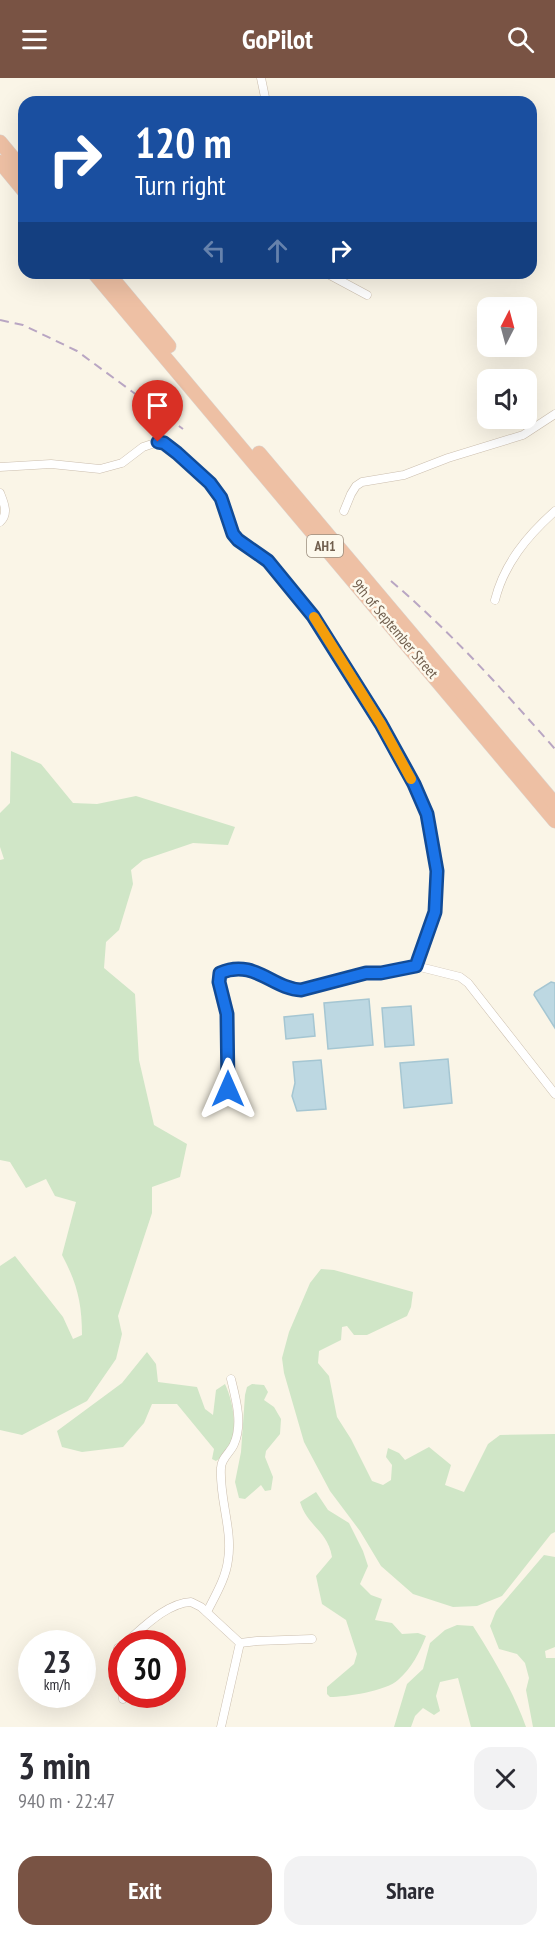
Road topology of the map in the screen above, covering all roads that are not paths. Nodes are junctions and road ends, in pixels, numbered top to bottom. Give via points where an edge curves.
1 (261, 78) edge
2 (265, 96) edge
3 (0, 142) edge
4 (0, 162) edge
5 (18, 164) edge
6 (18, 184) edge
7 (99, 279) edge
8 (113, 279) edge
9 (337, 279) edge
10 (367, 296) dead end
11 (555, 414) edge
12 (2, 468) edge
13 (0, 493) edge
14 (344, 511) dead end
15 (555, 511) edge
16 (0, 522) edge
17 (495, 600) dead end
18 (555, 804) edge
19 (555, 820) edge
20 (416, 966) junction
21 (228, 1089) dead end
22 (555, 1094) edge
23 (231, 1379) dead end
24 (207, 1612) junction
25 (142, 1630) edge
26 (312, 1639) dead end
27 (240, 1643) junction
28 (221, 1727) edge

1 - 2 street
3 - 5 highway
4 - 6 highway
7 - 19 highway, 9th of September Street / AH1
8 - 18 highway, 9th of September Street / AH1
9 - 10 street
11 - 14 street via 523,435 404,475 362,482 351,494
12 - 20 street via 51,464 100,469 122,463 143,447 158,442 177,453 210,483 221,498 233,534 268,561 313,616 381,724 419,794 427,814 437,871 437,904
13 - 16 street via 5,510
15 - 17 street via 524,542 503,575
20 - 21 street via 366,973 301,990 292,990 260,973 237,969 220,973 227,1014
20 - 22 street via 460,977 468,983
23 - 24 street via 238,1428 234,1444 221,1464 228,1562
24 - 25 street via 184,1602
24 - 27 street
26 - 27 street
27 - 28 street

